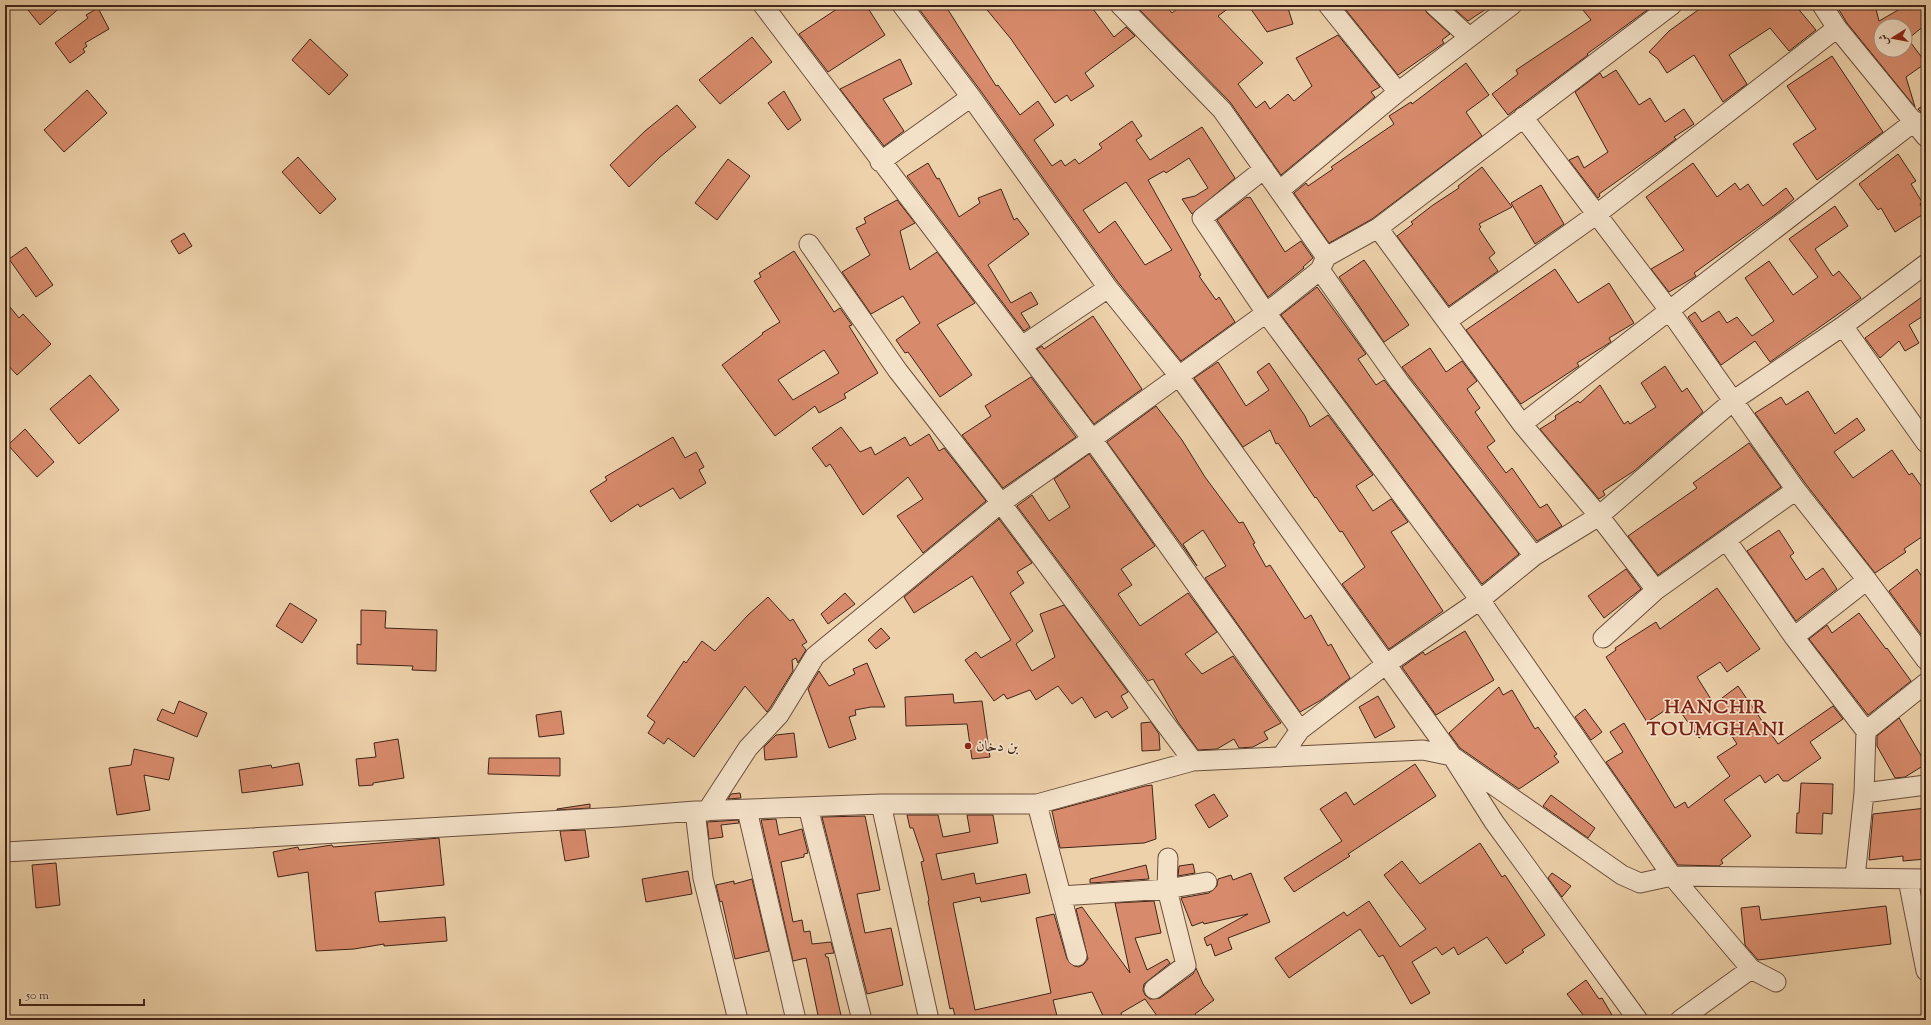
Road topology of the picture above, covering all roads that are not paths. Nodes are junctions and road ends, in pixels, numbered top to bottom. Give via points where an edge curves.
1 (763, 5) edge
2 (902, 5) edge
3 (1120, 5) edge
4 (1328, 5) edge
5 (1434, 5) edge
6 (1512, 5) edge
7 (1672, 5) edge
8 (1822, 5) edge
9 (1837, 28) junction
10 (1469, 37) junction
11 (1398, 92) junction
12 (971, 97) junction
13 (1523, 117) junction
14 (1915, 121) junction
15 (1926, 137) edge
16 (880, 162) junction
17 (1264, 169) junction
18 (1280, 190) junction
19 (1597, 214) junction
20 (1378, 228) junction
21 (809, 244) dead end
22 (1323, 263) junction
23 (1926, 264) edge
24 (1108, 288) junction
25 (1669, 310) junction
26 (1266, 313) junction
27 (1447, 321) junction
28 (1842, 326) junction
29 (1022, 346) junction
30 (1179, 376) junction
31 (1734, 400) junction
32 (1522, 424) junction
33 (1092, 439) junction
34 (1926, 443) edge
35 (1796, 490) junction
36 (1001, 503) junction
37 (1599, 516) junction
38 (1727, 541) junction
39 (1534, 556) junction
40 (1867, 580) junction
41 (1656, 590) junction
42 (1480, 600) junction
43 (1794, 637) junction
44 (1603, 638) dead end
45 (1926, 660) edge
46 (1385, 665) junction
47 (1926, 683) edge
48 (1300, 730) junction
49 (1866, 731) junction
50 (1452, 756) junction
51 (1281, 757) junction
52 (1193, 761) junction
53 (1923, 782) edge
54 (1864, 793) junction
55 (881, 804) junction
56 (1037, 804) junction
57 (808, 807) junction
58 (747, 810) junction
59 (701, 811) junction
60 (5, 852) edge
61 (1168, 858) dead end
62 (1672, 876) junction
63 (1855, 877) junction
64 (1917, 879) edge
65 (1207, 882) dead end
66 (1167, 889) junction
67 (1061, 896) junction
68 (1077, 956) dead end
69 (1751, 970) junction
70 (1926, 972) edge
71 (1776, 982) dead end
72 (1154, 989) dead end
73 (738, 1020) edge
74 (796, 1020) edge
75 (862, 1020) edge
76 (929, 1020) edge
77 (1638, 1020) edge
78 (1680, 1020) edge

1 - 16 street
2 - 12 street
3 - 17 street via 1222,110
4 - 11 street
5 - 10 street
6 - 10 street
7 - 13 street
8 - 9 street
9 - 14 street
9 - 19 street
10 - 11 street
11 - 18 street
12 - 16 street
12 - 24 street
13 - 19 street
13 - 20 street
14 - 15 street
14 - 25 street
16 - 29 street
17 - 18 street
17 - 26 street via 1202,218
18 - 22 street
19 - 25 street
19 - 27 street
20 - 22 street
20 - 27 street
21 - 36 street via 898,371
22 - 26 street
22 - 39 street via 1400,382
23 - 28 street
24 - 29 street
24 - 30 street
25 - 31 street
25 - 32 street
26 - 30 street
26 - 42 street
27 - 32 street
28 - 31 street
28 - 34 street
29 - 33 street
30 - 33 street
30 - 46 street
31 - 35 street
31 - 37 street
32 - 37 street
33 - 36 street
33 - 48 street
35 - 38 street
35 - 40 street
36 - 52 street
36 - 59 street via 815,656 779,715 748,748
37 - 39 street
37 - 41 street
38 - 41 street
38 - 43 street
39 - 42 street
40 - 43 street
40 - 45 street
41 - 44 street
42 - 46 street
42 - 62 street
43 - 49 street
46 - 48 street
46 - 50 street
47 - 49 street
48 - 51 street
49 - 54 street
50 - 51 street via 1423,750
50 - 62 street via 1622,875 1640,883
50 - 77 street via 1494,822
51 - 52 street
52 - 56 street
53 - 54 street
54 - 63 street
55 - 56 street
55 - 57 street
55 - 76 street
56 - 67 street
57 - 58 street
57 - 75 street
58 - 59 street
58 - 74 street
59 - 60 street
59 - 73 street via 703,878
61 - 66 street
62 - 63 street
62 - 69 street
63 - 64 street
64 - 70 street
65 - 66 street
66 - 67 street
66 - 72 street via 1186,965
67 - 68 street
69 - 71 street
69 - 78 street

